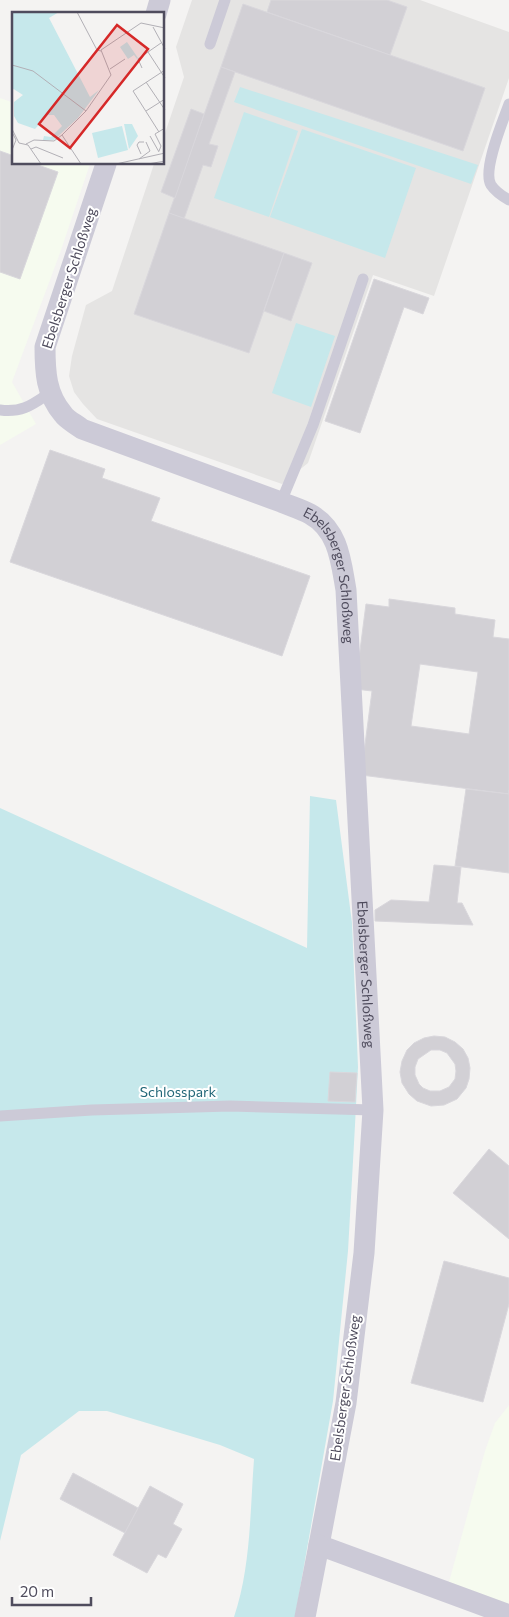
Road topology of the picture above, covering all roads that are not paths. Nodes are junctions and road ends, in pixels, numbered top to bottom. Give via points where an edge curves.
1 (225, 0) edge
2 (210, 44) dead end
3 (509, 104) edge
4 (106, 165) edge
5 (509, 200) edge
6 (363, 279) dead end
7 (51, 392) junction
8 (0, 410) edge
9 (281, 502) junction
10 (373, 1110) junction
11 (0, 1116) edge
12 (319, 1545) junction
13 (509, 1615) edge
14 (305, 1617) edge

1 - 2 lane
3 - 5 lane via 488,165 490,183
4 - 7 street, Ebelsberger Schloßweg via 45,346 45,377
6 - 9 lane via 313,425
7 - 8 lane via 25,409
7 - 9 street, Ebelsberger Schloßweg via 64,416 82,429
9 - 10 street, Ebelsberger Schloßweg via 312,515 335,539 346,590
10 - 11 lane via 230,1106
10 - 12 street, Ebelsberger Schloßweg via 364,1253 346,1403
12 - 13 street
12 - 14 street, Ebelsberger Schloßweg

